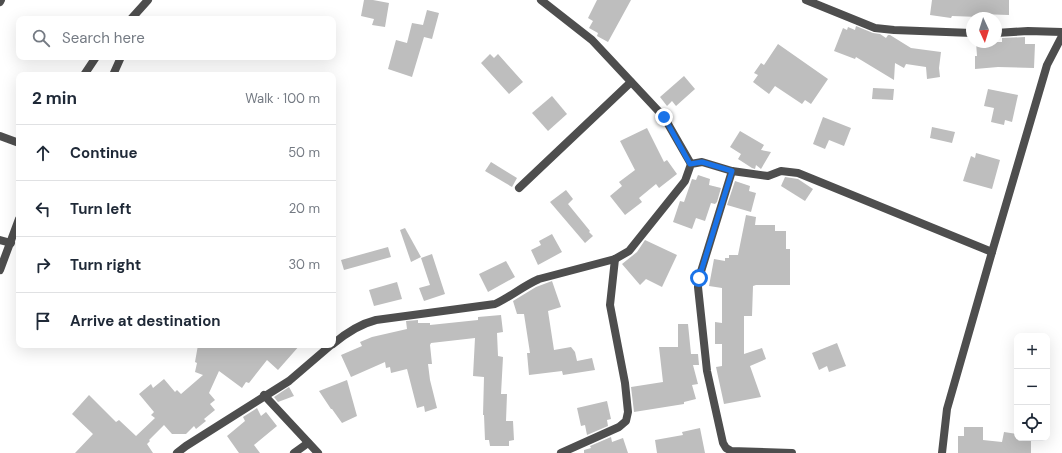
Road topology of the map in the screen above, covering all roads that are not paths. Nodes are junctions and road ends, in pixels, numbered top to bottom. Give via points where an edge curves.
1 (540, 0) edge
2 (806, 0) edge
3 (147, 2) edge
4 (134, 16) edge
5 (140, 16) edge
6 (1062, 32) edge
7 (966, 33) edge
8 (1002, 33) edge
9 (1062, 36) edge
10 (94, 60) edge
11 (120, 60) edge
12 (86, 72) edge
13 (114, 72) edge
14 (631, 82) junction
15 (0, 136) edge
16 (16, 142) edge
17 (690, 164) junction
18 (732, 171) junction
19 (519, 188) dead end
20 (16, 228) edge
21 (0, 240) edge
22 (11, 243) junction
23 (992, 252) junction
24 (615, 259) junction
25 (0, 270) edge
26 (336, 341) edge
27 (327, 348) edge
28 (264, 395) junction
29 (308, 443) junction
30 (178, 453) edge
31 (294, 453) edge
32 (318, 453) edge
33 (561, 453) edge
34 (792, 453) edge
35 (942, 453) edge

1 - 14 street via 592,40
2 - 7 street via 876,28
3 - 4 street
3 - 5 street
6 - 8 street
9 - 23 street via 1047,65
10 - 12 street
11 - 13 street
14 - 17 street via 664,117
14 - 19 street
15 - 16 street
17 - 18 street via 702,162
17 - 24 street via 685,181 629,251
18 - 23 street via 768,176 781,171 798,173
18 - 34 street via 699,278 707,371 726,448 731,451
20 - 22 street
21 - 22 street
22 - 25 street
23 - 35 street via 947,410
24 - 26 street via 539,279 495,304 367,322
24 - 33 street via 610,304 625,382 628,412 626,421 619,427
27 - 28 street via 289,380
28 - 29 street
28 - 30 street
29 - 31 street
29 - 32 street

